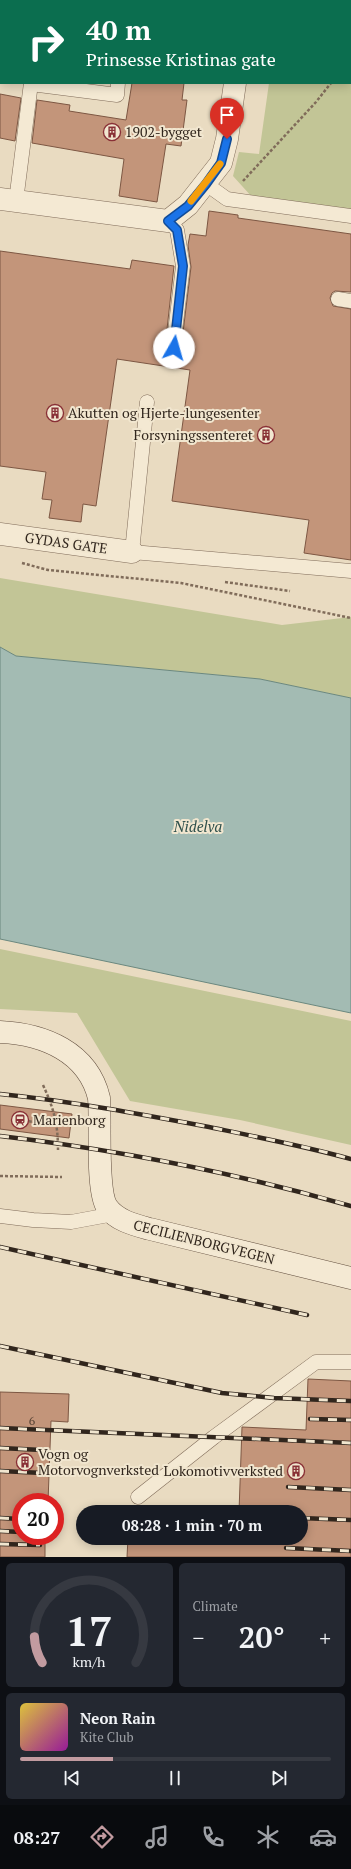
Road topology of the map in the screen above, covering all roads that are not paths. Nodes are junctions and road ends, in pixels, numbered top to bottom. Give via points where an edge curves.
1 (31, 84) edge
2 (118, 84) edge
3 (235, 84) edge
4 (206, 184) junction
5 (8, 200) edge
6 (351, 216) edge
7 (168, 221) junction
8 (174, 348) dead end
9 (147, 402) dead end
10 (0, 534) edge
11 (132, 552) junction
12 (351, 572) edge
13 (0, 1032) edge
14 (114, 1214) junction
15 (0, 1216) edge
16 (351, 1278) edge
17 (351, 1362) edge
18 (138, 1497) dead end

1 - 2 lane via 117,95
1 - 5 lane
3 - 4 street via 221,163
4 - 6 lane via 227,199
4 - 7 street via 188,206
5 - 7 street
7 - 8 lane via 177,230 183,266
9 - 11 lane
10 - 11 street, GYDAS GATE
11 - 12 lane
13 - 14 street, CECILIENBORGVEGEN via 32,1035 47,1040 73,1055 90,1076 99,1098 102,1196
14 - 15 lane via 71,1222
14 - 16 street, CECILIENBORGVEGEN via 140,1227
17 - 18 lane via 316,1362

